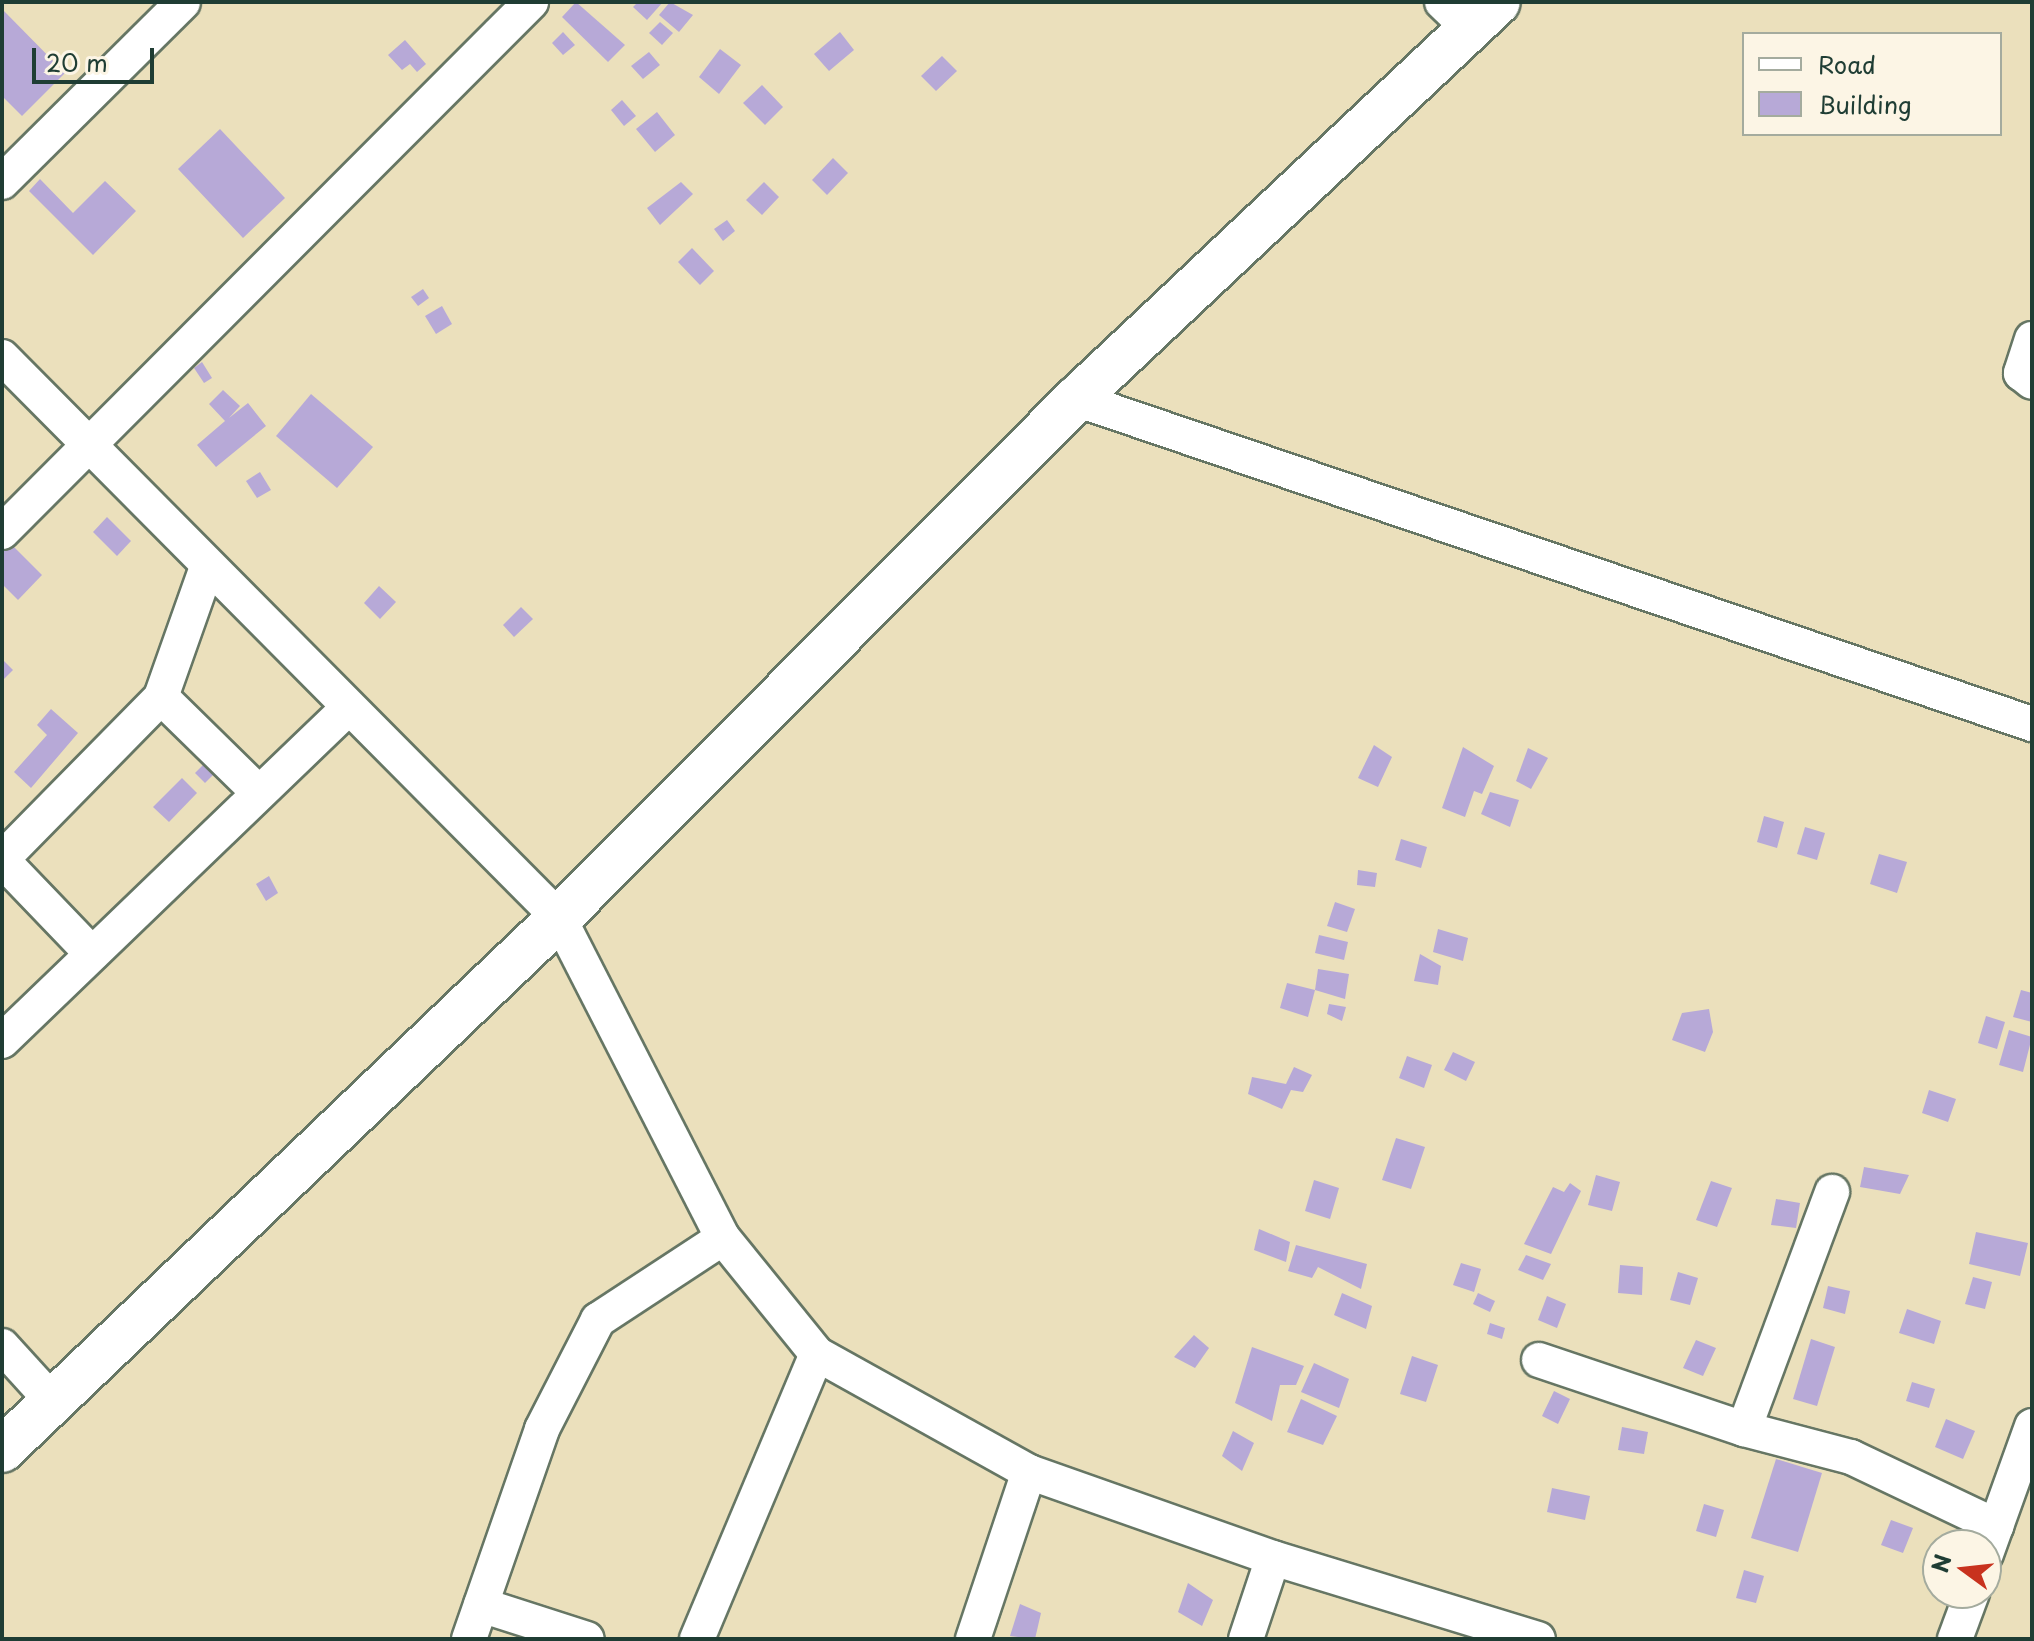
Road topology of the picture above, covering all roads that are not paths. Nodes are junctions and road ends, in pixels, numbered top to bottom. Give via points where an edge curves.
1 (183, 2) edge
2 (531, 2) edge
3 (1470, 11) edge
4 (2, 182) edge
5 (2032, 339) edge
6 (2, 357) edge
7 (2032, 382) edge
8 (1076, 399) junction
9 (87, 447) junction
10 (2, 532) edge
11 (207, 567) junction
12 (161, 697) junction
13 (348, 708) junction
14 (2032, 724) edge
15 (259, 793) junction
16 (2, 860) edge
17 (559, 918) junction
18 (92, 954) junction
19 (4, 1036) edge
20 (1832, 1192) dead end
21 (723, 1238) junction
22 (2, 1346) edge
23 (817, 1354) junction
24 (1539, 1360) dead end
25 (52, 1401) junction
26 (2032, 1426) edge
27 (1744, 1429) junction
28 (2, 1450) edge
29 (1029, 1472) junction
30 (1972, 1529) edge
31 (1995, 1529) edge
32 (1273, 1558) junction
33 (481, 1605) junction
34 (1966, 1609) edge
35 (1534, 1638) edge
36 (469, 1639) edge
37 (587, 1639) edge
38 (697, 1639) edge
39 (973, 1639) edge
40 (1246, 1639) edge
41 (1955, 1639) edge

1 - 4 street
2 - 9 street
3 - 8 main road
5 - 7 street via 2021,373
6 - 9 street
8 - 14 street
8 - 17 main road
9 - 10 street
9 - 11 street
11 - 12 street
11 - 13 street
12 - 15 street
12 - 16 street
13 - 15 street
13 - 17 street
15 - 18 street
16 - 18 street
17 - 21 street
17 - 25 main road
18 - 19 street
20 - 27 street
21 - 23 street
21 - 33 street via 598,1320 542,1429
22 - 25 street
23 - 29 street
23 - 38 street
24 - 27 street
25 - 28 main road
26 - 31 street
27 - 30 street via 1851,1457
29 - 32 street
29 - 39 street
32 - 35 street
32 - 40 street
33 - 36 street
33 - 37 street
34 - 41 street

